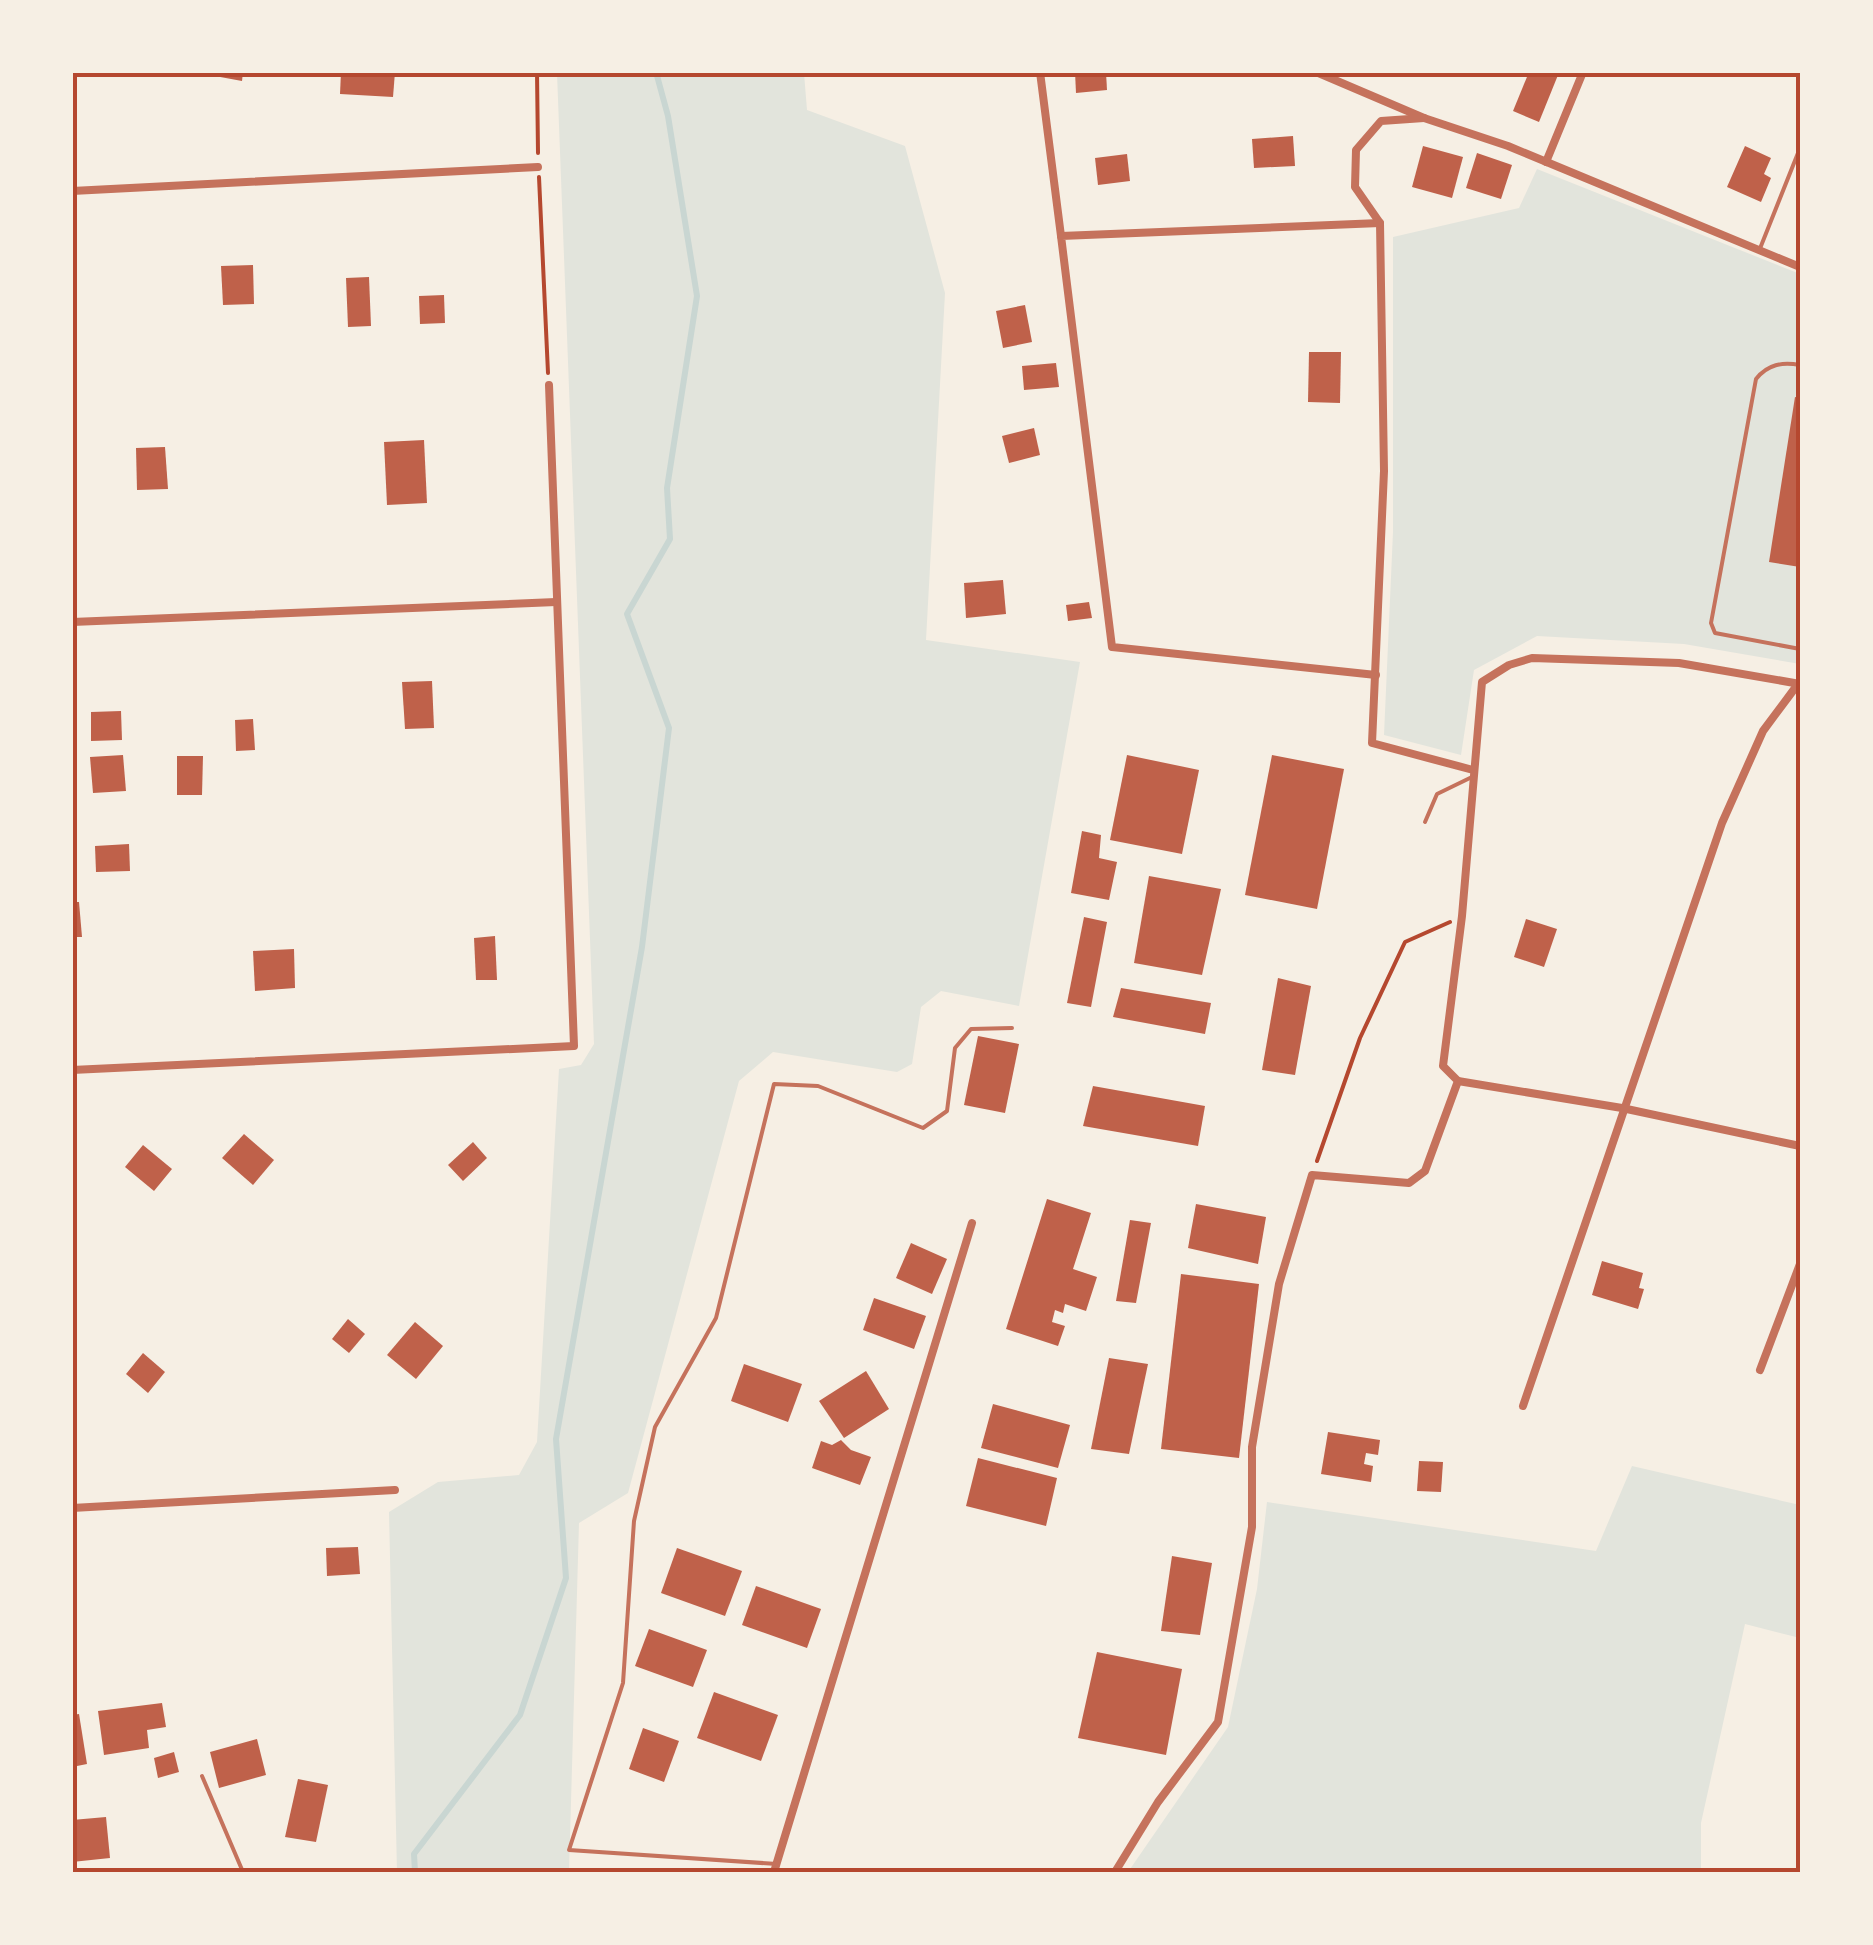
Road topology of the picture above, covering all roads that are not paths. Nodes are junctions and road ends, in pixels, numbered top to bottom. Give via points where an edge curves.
1 (1040, 72) edge
2 (1316, 72) edge
3 (1582, 72) edge
4 (1424, 118) junction
5 (1800, 148) edge
6 (1546, 162) junction
7 (538, 167) road end
8 (72, 191) edge
9 (1380, 223) junction
10 (1061, 236) junction
11 (1760, 251) junction
12 (1800, 267) edge
13 (1800, 365) edge
14 (548, 385) road end
15 (556, 602) junction
16 (72, 622) edge
17 (1800, 649) edge
18 (1376, 675) junction
19 (1799, 684) edge
20 (1472, 774) junction
21 (1424, 822) dead end
22 (1012, 1028) dead end
23 (72, 1070) edge
24 (1458, 1081) junction
25 (1622, 1108) junction
26 (1800, 1146) edge
27 (972, 1223) dead end
28 (1800, 1264) edge
29 (1760, 1370) dead end
30 (1524, 1406) dead end
31 (395, 1490) dead end
32 (72, 1508) edge
33 (202, 1776) dead end
34 (776, 1868) edge
35 (243, 1872) edge
36 (1114, 1872) edge

1 - 10 street
2 - 4 street
3 - 6 street
4 - 6 street
4 - 9 street via 1382,121 1356,150 1355,187
5 - 11 lane
6 - 11 street
7 - 8 street
9 - 10 street
9 - 18 street via 1384,471
10 - 18 street via 1112,648
11 - 12 street
13 - 17 lane via 1764,368 1756,380 1711,623 1715,633
14 - 15 street
15 - 16 street
15 - 23 street via 574,1046
18 - 20 street via 1372,743
19 - 20 street via 1679,664 1532,658 1482,682
19 - 25 street via 1762,731 1722,823
20 - 21 lane via 1437,794
20 - 24 street via 1443,1066
22 - 34 lane via 971,1029 955,1048 947,1111 923,1128 818,1086 774,1084 716,1318 655,1427 634,1522 623,1683 569,1850
24 - 25 street
24 - 36 street via 1425,1171 1409,1183 1312,1175 1279,1284 1252,1447 1252,1527 1218,1722
25 - 26 street
25 - 30 street
27 - 34 street
28 - 29 street
31 - 32 street
33 - 35 lane

